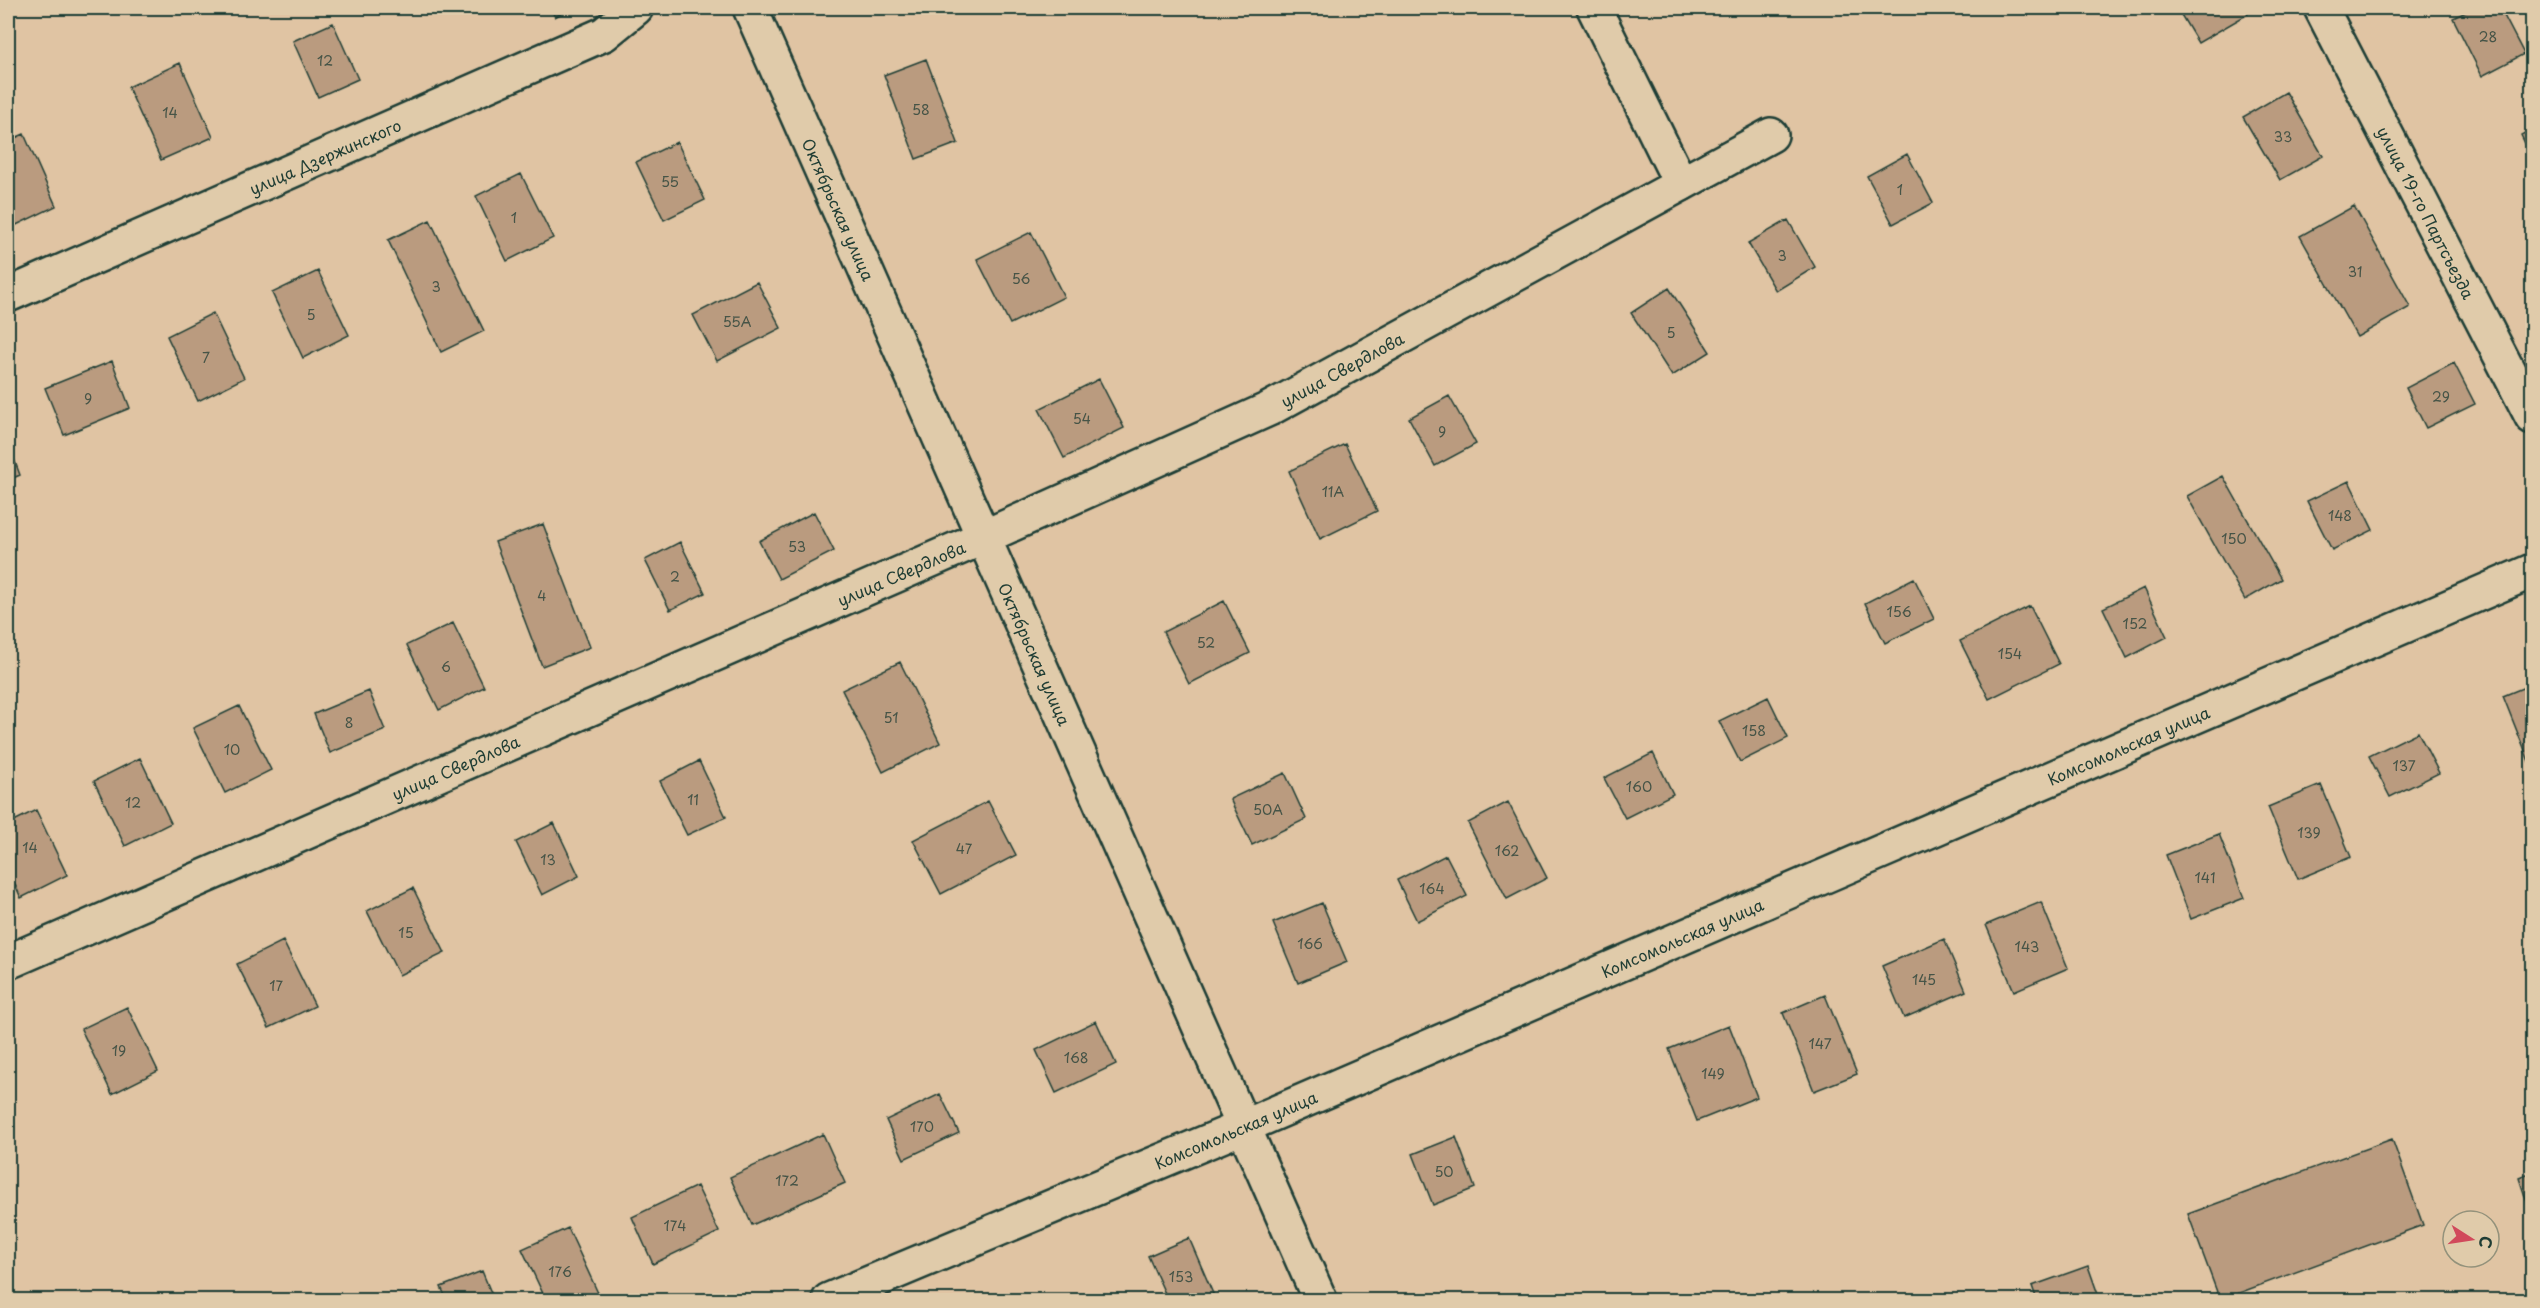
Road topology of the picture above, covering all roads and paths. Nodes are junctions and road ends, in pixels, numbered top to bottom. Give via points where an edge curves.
1 (636, 8) edge
2 (750, 8) edge
3 (1594, 8) edge
4 (2321, 8) edge
5 (1771, 135) dead end
6 (1681, 184) junction
7 (8, 295) edge
8 (2532, 417) edge
9 (984, 537) junction
10 (2532, 571) edge
11 (8, 962) edge
12 (1245, 1126) junction
13 (829, 1300) edge
14 (1320, 1300) edge

1 - 7 street, улица Дзержинского via 604,34
2 - 9 street, Октябрьская улица
3 - 6 street
4 - 8 street, улица 19-го Партсъезда
5 - 6 street, улица Свердлова
6 - 9 street, улица Свердлова via 1269,409
9 - 11 street, улица Свердлова
9 - 12 street, Октябрьская улица
10 - 12 street, Комсомольская улица
12 - 13 street, Комсомольская улица
12 - 14 street, Октябрьская улица

